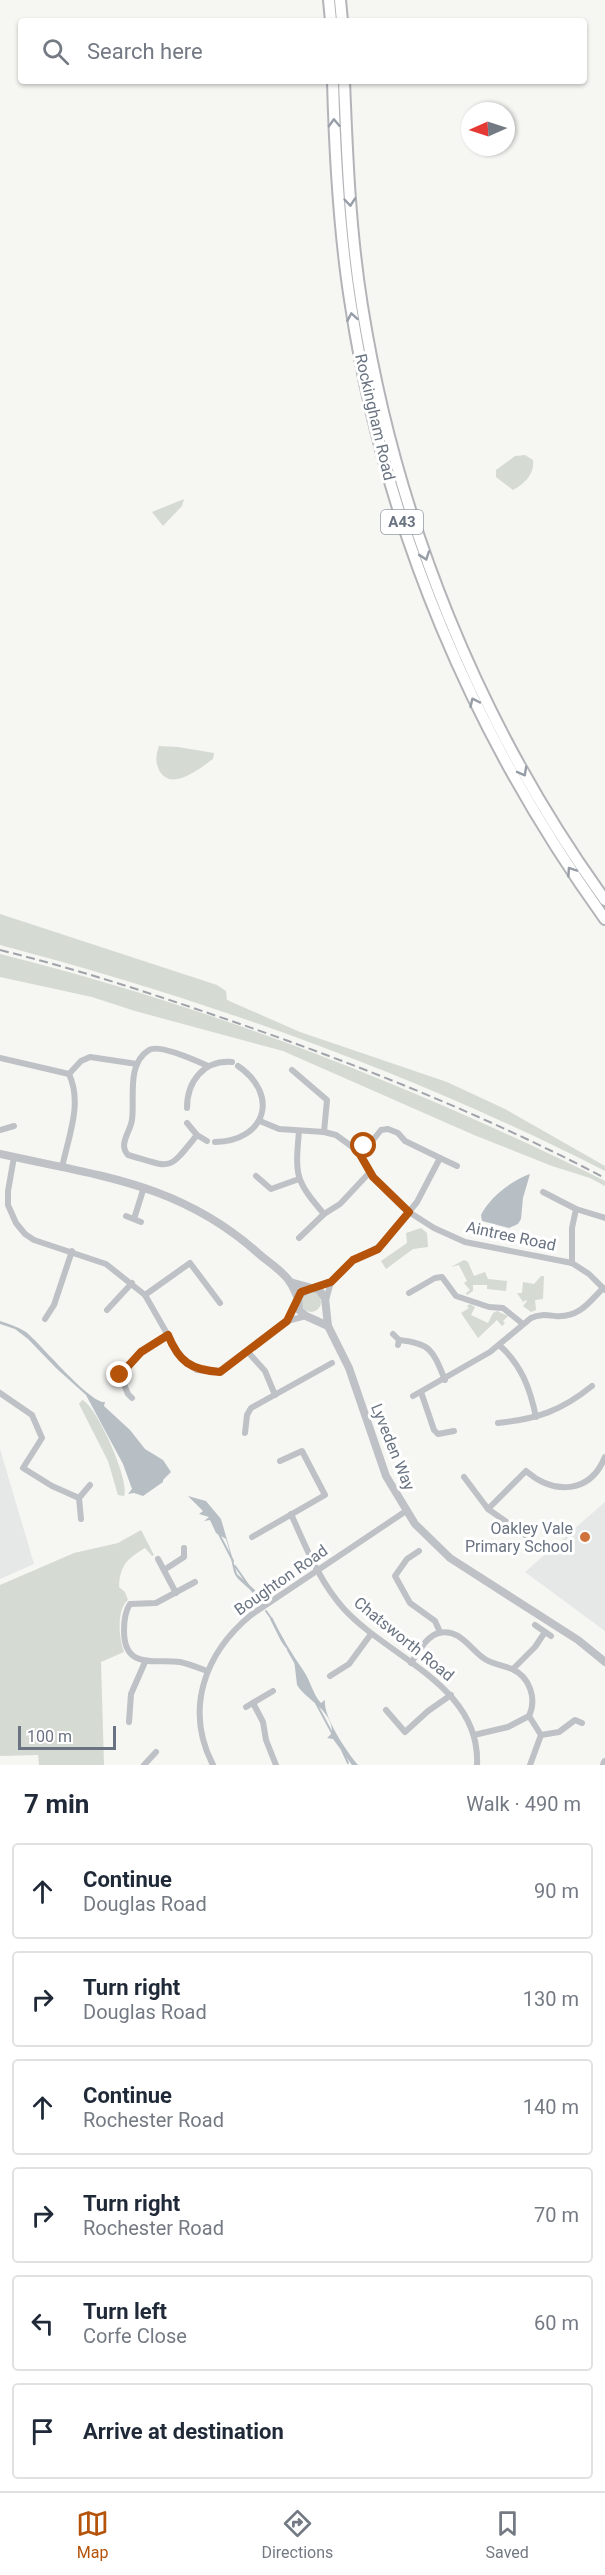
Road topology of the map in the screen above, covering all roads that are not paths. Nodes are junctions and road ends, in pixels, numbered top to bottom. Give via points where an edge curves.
1 (329, 0) edge
2 (340, 0) edge
3 (331, 18) edge
4 (342, 18) edge
5 (333, 84) edge
6 (344, 84) edge
7 (605, 900) edge
8 (605, 919) edge
9 (0, 1058) edge
10 (137, 1064) junction
11 (208, 1066) junction
12 (292, 1070) dead end
13 (69, 1074) junction
14 (187, 1108) dead end
15 (260, 1121) junction
16 (187, 1123) dead end
17 (14, 1126) dead end
18 (0, 1130) edge
19 (299, 1131) junction
20 (324, 1132) junction
21 (197, 1135) junction
22 (358, 1151) junction
23 (0, 1154) edge
24 (14, 1157) junction
25 (440, 1158) junction
26 (458, 1166) dead end
27 (62, 1168) junction
28 (370, 1173) junction
29 (256, 1176) dead end
30 (299, 1179) junction
31 (144, 1187) junction
32 (543, 1192) dead end
33 (9, 1209) junction
34 (576, 1209) junction
35 (0, 1211) edge
36 (409, 1212) junction
37 (324, 1214) junction
38 (126, 1216) dead end
39 (605, 1218) edge
40 (134, 1219) junction
41 (141, 1222) dead end
42 (299, 1239) dead end
43 (72, 1251) junction
44 (572, 1263) junction
45 (290, 1282) junction
46 (331, 1282) junction
47 (132, 1283) junction
48 (312, 1288) junction
49 (604, 1289) edge
50 (408, 1293) dead end
51 (145, 1295) junction
52 (297, 1301) junction
53 (220, 1303) dead end
54 (326, 1304) junction
55 (107, 1310) dead end
56 (308, 1317) junction
57 (45, 1319) dead end
58 (287, 1321) junction
59 (523, 1324) junction
60 (328, 1326) junction
61 (393, 1334) dead end
62 (168, 1335) junction
63 (499, 1345) junction
64 (247, 1351) junction
65 (332, 1363) dead end
66 (120, 1375) junction
67 (109, 1376) dead end
68 (445, 1380) junction
69 (592, 1386) dead end
70 (421, 1392) junction
71 (0, 1393) edge
72 (275, 1395) junction
73 (413, 1396) dead end
74 (132, 1398) dead end
75 (536, 1417) junction
76 (498, 1423) dead end
77 (453, 1431) dead end
78 (245, 1433) dead end
79 (605, 1457) edge
80 (280, 1461) dead end
81 (464, 1478) dead end
82 (90, 1485) dead end
83 (79, 1498) junction
84 (488, 1509) junction
85 (406, 1511) junction
86 (291, 1514) junction
87 (81, 1519) dead end
88 (535, 1528) dead end
89 (252, 1537) dead end
90 (184, 1548) dead end
91 (419, 1551) dead end
92 (158, 1559) dead end
93 (164, 1570) junction
94 (317, 1572) junction
95 (395, 1576) junction
96 (387, 1577) dead end
97 (195, 1582) dead end
98 (176, 1593) junction
99 (535, 1625) dead end
100 (440, 1632) junction
101 (371, 1634) junction
102 (145, 1662) junction
103 (605, 1662) edge
104 (411, 1663) junction
105 (513, 1669) junction
106 (207, 1671) junction
107 (330, 1676) dead end
108 (273, 1691) dead end
109 (451, 1695) junction
110 (253, 1703) junction
111 (246, 1707) dead end
112 (386, 1710) dead end
113 (529, 1716) junction
114 (129, 1722) dead end
115 (582, 1723) dead end
116 (474, 1735) junction
117 (542, 1735) junction
118 (156, 1752) dead end
119 (144, 1765) edge
120 (213, 1765) edge
121 (276, 1765) edge
122 (477, 1765) edge
123 (530, 1765) edge

1 - 3 highway
2 - 4 highway
8 -> 5 highway, Rockingham Road / A43 via 545,831 496,744 444,637 406,535 376,429 351,308 339,206
6 -> 7 highway, Rockingham Road / A43 via 348,177 362,306 386,427 408,502 446,609 489,707 529,782
9 - 13 street
10 - 11 street via 154,1048
10 - 13 street via 90,1057
10 - 21 street via 132,1119 123,1145 128,1155 168,1165 175,1163
11 - 14 street via 195,1077
11 - 15 street via 235,1064 250,1075 264,1104
12 - 20 street via 327,1100
13 - 27 street via 76,1102
15 - 19 street via 279,1129
15 - 21 street via 241,1137 211,1142
16 - 21 street
17 - 18 street
19 - 20 street
19 - 30 street
20 - 22 street via 336,1135
22 - 25 street via 381,1130 388,1129
22 - 28 street, Aintree Road
23 - 24 street
24 - 27 street
24 - 33 street
25 - 26 street
25 - 36 street
27 - 31 street
28 - 36 street, Aintree Road
28 - 37 street via 340,1204
29 - 30 street via 271,1189
30 - 37 street via 303,1190
31 - 40 street
31 - 45 street via 183,1202 220,1223
32 - 34 street
33 - 35 street
33 - 43 street via 29,1237
34 - 39 street
34 - 44 street
36 - 44 street, Aintree Road via 465,1242
36 - 46 street via 383,1244 353,1260
37 - 42 street
38 - 40 street
40 - 41 street
43 - 47 street via 106,1264
43 - 57 street via 54,1305
44 - 49 street, Aintree Road
45 - 48 street
45 - 52 street
46 - 48 street
46 - 54 street
47 - 51 street
47 - 55 street
48 - 52 street via 301,1292
48 - 54 street via 323,1293
49 - 59 street via 579,1313 562,1317 537,1315
50 - 59 street via 442,1277 456,1296 503,1308
51 - 53 street via 190,1263
51 - 62 street
52 - 56 street via 299,1310
52 - 58 street
54 - 56 street via 320,1315
54 - 60 street, Lyveden Way
56 - 58 street
56 - 60 street
58 - 64 street
59 - 63 street
60 - 85 street, Lyveden Way via 349,1368 386,1476
61 - 68 street via 398,1343 426,1345 432,1350
62 - 64 street via 181,1358 197,1370 220,1372
62 - 66 street via 141,1352
63 - 68 street
63 - 75 street via 523,1373
64 - 72 street via 264,1371
65 - 72 street
66 - 67 street
66 - 74 street
68 - 70 street
69 - 75 street via 561,1408
70 - 73 street
70 - 77 street via 434,1430 438,1434
71 - 83 street via 32,1415 42,1438 22,1468
72 - 78 street via 251,1408
75 - 76 street
79 - 84 street via 593,1475 572,1486 550,1486 526,1471
80 - 86 street via 302,1451 325,1495
81 - 84 street
82 - 83 street
83 - 87 street
84 - 88 street via 525,1535
85 - 94 street, Boughton Road
85 - 103 street, Lyveden Way via 450,1558 578,1640
86 - 89 street
86 - 94 street, Chatsworth Road
90 - 93 street via 181,1561
91 - 95 street via 406,1559
92 - 93 street
93 - 98 street
94 - 101 street, Chatsworth Road via 342,1607
94 - 106 street, Boughton Road via 238,1626 217,1651
95 - 96 street
95 - 100 street via 410,1603 435,1621
97 - 98 street
98 - 102 street via 152,1604 130,1604 127,1610 126,1645 136,1658
99 - 105 street via 548,1634
100 - 104 street via 426,1641
100 - 105 street via 460,1637 483,1658
101 - 104 street, Chatsworth Road
101 - 107 street via 349,1664
102 - 106 street via 182,1662
102 - 114 street via 131,1694
104 - 109 street, Chatsworth Road
105 - 113 street via 531,1691
106 - 120 street, Boughton Road via 200,1708 201,1728
108 - 110 street
109 - 112 street via 405,1732
109 - 116 street, Chatsworth Road
110 - 111 street
110 - 121 street
113 - 116 street via 508,1727
113 - 117 street
115 - 117 street via 575,1720 559,1732
116 - 122 street, Chatsworth Road
117 - 123 street
118 - 119 street

